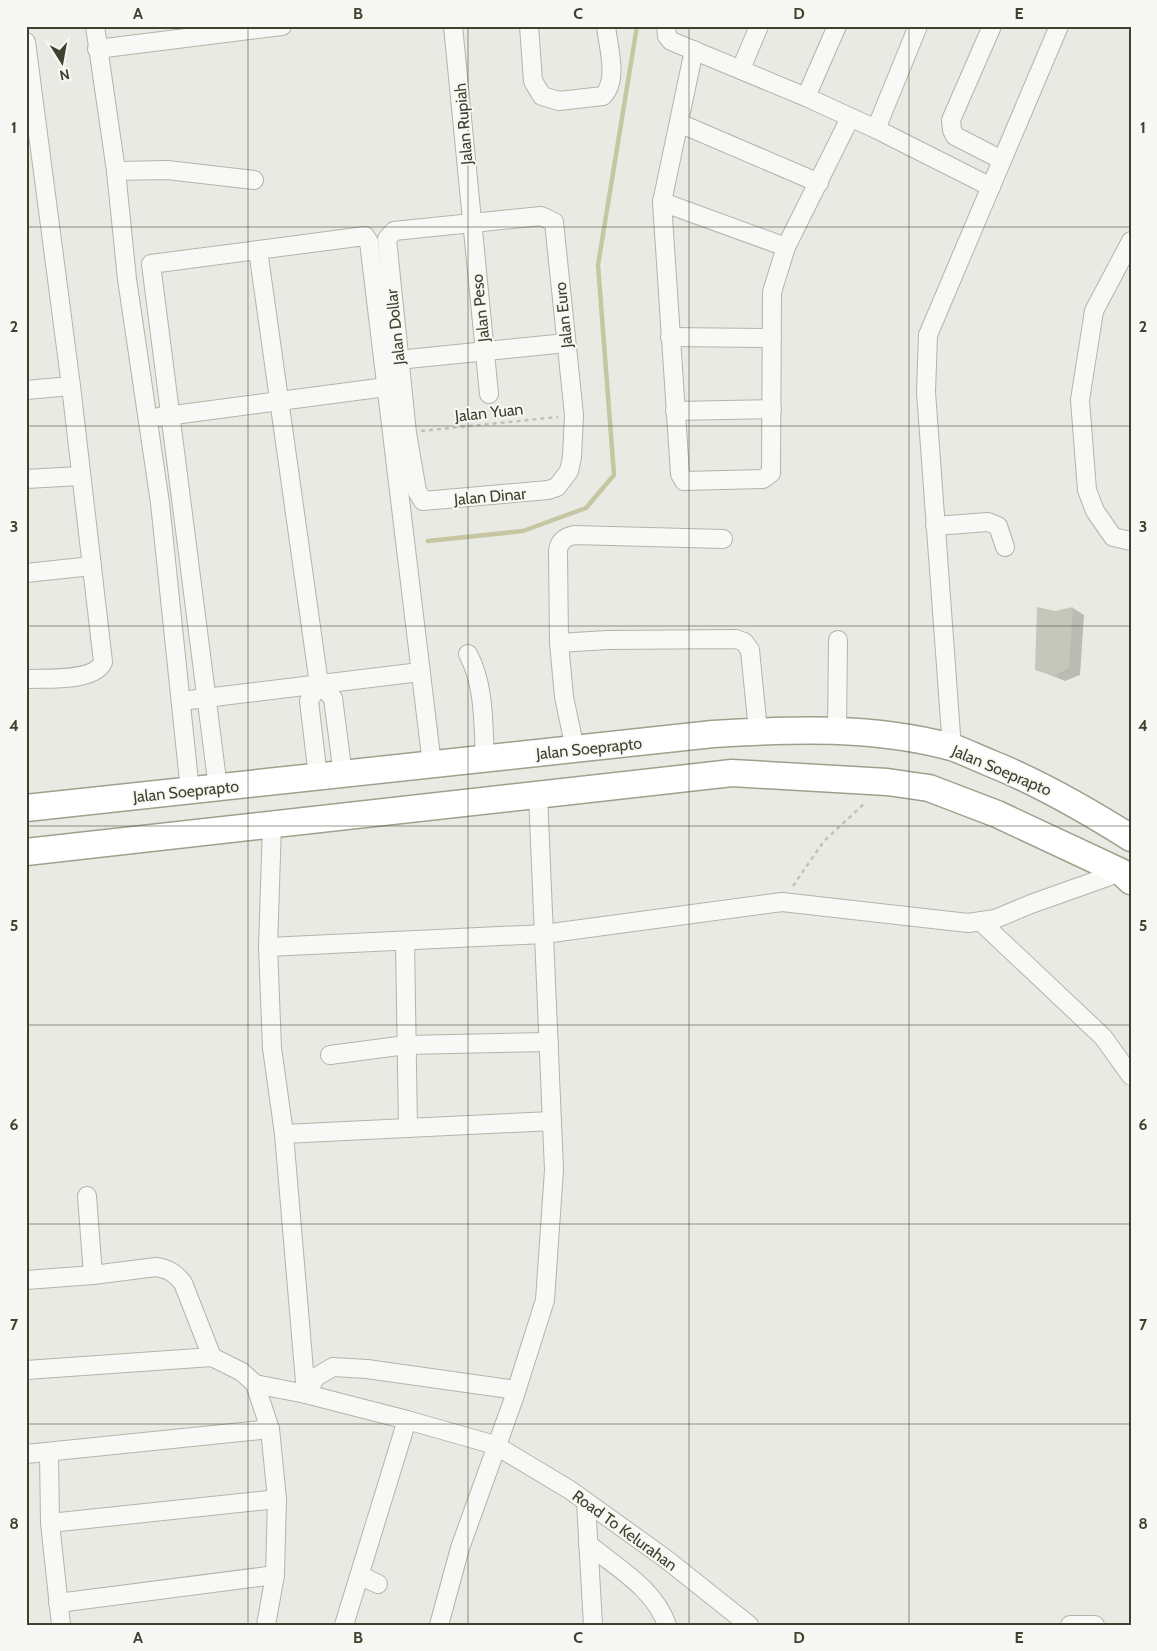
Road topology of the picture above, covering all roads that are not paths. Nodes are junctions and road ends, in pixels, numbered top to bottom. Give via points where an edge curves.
1 (95, 26) edge
2 (282, 26) edge
3 (453, 26) edge
4 (529, 26) edge
5 (606, 26) edge
6 (666, 26) edge
7 (759, 26) edge
8 (837, 26) edge
9 (918, 26) edge
10 (992, 26) edge
11 (1059, 26) edge
12 (26, 42) edge
13 (97, 49) junction
14 (694, 50) junction
15 (740, 70) junction
16 (806, 97) junction
17 (850, 118) junction
18 (679, 123) junction
19 (876, 130) junction
20 (1002, 160) junction
21 (34, 162) edge
22 (116, 170) junction
23 (254, 180) dead end
24 (819, 182) junction
25 (991, 187) junction
26 (662, 202) junction
27 (472, 222) junction
28 (1131, 241) edge
29 (786, 247) junction
30 (258, 250) junction
31 (670, 336) junction
32 (772, 338) junction
33 (566, 342) junction
34 (485, 350) junction
35 (398, 360) junction
36 (71, 386) junction
37 (386, 387) junction
38 (26, 390) edge
39 (489, 394) dead end
40 (280, 402) junction
41 (772, 409) junction
42 (675, 411) junction
43 (170, 416) junction
44 (147, 419) junction
45 (80, 476) junction
46 (26, 479) edge
47 (557, 487) joint
48 (423, 501) joint
49 (936, 526) junction
50 (723, 539) dead end
51 (1131, 541) edge
52 (1005, 547) dead end
53 (92, 566) junction
54 (26, 573) edge
55 (838, 640) dead end
56 (559, 643) junction
57 (468, 654) dead end
58 (420, 672) junction
59 (26, 679) edge
60 (319, 684) junction
61 (206, 698) junction
62 (180, 701) junction
63 (758, 731) junction
64 (836, 731) junction
65 (952, 748) junction
66 (575, 750) junction
67 (485, 759) junction
68 (432, 765) junction
69 (330, 776) junction
70 (218, 788) junction
71 (190, 791) junction
72 (538, 795) junction
73 (26, 808) edge
74 (272, 826) junction
75 (1128, 833) edge
76 (26, 852) edge
77 (1126, 877) edge
78 (981, 922) junction
79 (544, 934) junction
80 (405, 940) junction
81 (268, 947) junction
82 (549, 1042) junction
83 (406, 1045) junction
84 (330, 1055) dead end
85 (1131, 1076) edge
86 (552, 1121) junction
87 (408, 1128) junction
88 (284, 1134) junction
89 (87, 1196) dead end
90 (93, 1275) junction
91 (26, 1280) edge
92 (212, 1357) junction
93 (26, 1370) edge
94 (255, 1384) junction
95 (516, 1390) junction
96 (306, 1394) junction
97 (407, 1420) junction
98 (270, 1429) junction
99 (495, 1445) junction
100 (49, 1452) junction
101 (26, 1454) edge
102 (277, 1500) junction
103 (586, 1502) junction
104 (50, 1523) junction
105 (588, 1544) junction
106 (275, 1575) junction
107 (361, 1576) junction
108 (378, 1584) dead end
109 (58, 1602) junction
110 (61, 1625) edge
111 (266, 1625) edge
112 (344, 1625) edge
113 (439, 1625) edge
114 (593, 1625) edge
115 (667, 1625) edge
116 (749, 1625) edge
117 (1070, 1625) edge
118 (1095, 1625) edge

1 - 13 street
2 - 13 street
3 - 27 street, Jalan Rupiah
4 - 5 street via 533,81 542,96 559,101 604,96 610,89
6 - 14 street via 671,41
7 - 15 street
8 - 16 street
9 - 19 street
10 - 20 street via 951,120 956,136
11 - 20 street
12 - 21 street
13 - 22 street
14 - 15 street
14 - 18 street
15 - 16 street
16 - 17 street
17 - 19 street
17 - 24 street
18 - 24 street
18 - 26 street
19 - 25 street
20 - 25 street
21 - 36 street
22 - 23 street via 167,170
22 - 44 street via 127,279
24 - 29 street
25 - 49 street via 928,335 926,392
26 - 29 street
26 - 31 street
27 - 33 street, Jalan Euro via 541,216 554,222
27 - 34 street, Jalan Peso
27 - 35 street, Jalan Dollar via 394,231 387,239
28 - 51 street via 1094,311 1080,400 1087,490 1095,512 1113,536
29 - 32 street via 772,292
30 - 37 street via 365,236 369,242
30 - 40 street
30 - 43 street via 151,264
31 - 32 street
31 - 42 street
32 - 41 street
33 - 34 street
33 - 47 street, Jalan Euro via 574,415 572,458 564,480
34 - 35 street
34 - 39 street, Jalan Peso
35 - 48 street, Jalan Dollar via 417,491
36 - 38 street
36 - 45 street
37 - 40 street
37 - 58 street
40 - 43 street
40 - 60 street
41 - 42 street
41 - 42 street via 769,476 763,479 688,482 680,474
43 - 44 street
43 - 61 street
44 - 62 street via 160,503
45 - 46 street
45 - 53 street
47 - 48 street, Jalan Dinar via 542,492
49 - 52 street via 988,522 998,526
49 - 65 street
50 - 56 street via 574,535 564,539 558,551
53 - 54 street
53 - 59 street via 101,667 83,676
55 - 64 street
56 - 63 street via 607,640 744,642 750,650
56 - 66 street via 564,697
57 - 67 street via 478,676
58 - 60 street
58 - 68 street
60 - 61 street
60 - 69 street via 309,701
60 - 69 street via 333,698
61 - 62 street
61 - 70 street
62 - 71 street
63 - 64 highway, Jalan Soeprapto
63 - 66 highway, Jalan Soeprapto
64 - 65 highway, Jalan Soeprapto via 866,732
65 - 75 highway, Jalan Soeprapto via 1023,776
66 - 67 highway, Jalan Soeprapto
67 - 68 highway, Jalan Soeprapto
68 - 69 highway, Jalan Soeprapto
69 - 70 highway, Jalan Soeprapto
70 - 71 highway, Jalan Soeprapto
71 - 73 highway, Jalan Soeprapto
72 - 74 highway
72 - 77 highway via 732,773 887,782 929,788 997,814
72 - 79 street
74 - 76 highway
74 - 81 street
77 - 78 street
78 - 79 street via 968,924 782,902
78 - 85 street via 1103,1037
79 - 80 street
79 - 82 street
80 - 81 street
80 - 83 street
81 - 88 street via 272,1048
82 - 83 street
82 - 86 street
83 - 84 street
83 - 87 street
86 - 87 street
86 - 95 street via 554,1170 545,1300
87 - 88 street
88 - 96 street
89 - 90 street
90 - 91 street
90 - 92 street via 156,1267 176,1274
92 - 93 street
92 - 94 street via 242,1372
94 - 96 street, Road To Kelurahan
94 - 98 street
95 - 96 street via 367,1369 333,1368 316,1377
95 - 99 street
96 - 97 street, Road To Kelurahan
97 - 99 street, Road To Kelurahan
97 - 107 street
98 - 100 street
98 - 102 street
99 - 103 street, Road To Kelurahan
99 - 113 street via 460,1548
100 - 101 street
100 - 104 street
102 - 104 street
102 - 106 street
103 - 105 street
103 - 116 street, Road To Kelurahan via 666,1559
104 - 109 street
105 - 114 street
105 - 115 street via 648,1592
106 - 109 street
106 - 111 street
107 - 108 street
107 - 112 street
109 - 110 street
117 - 118 street

